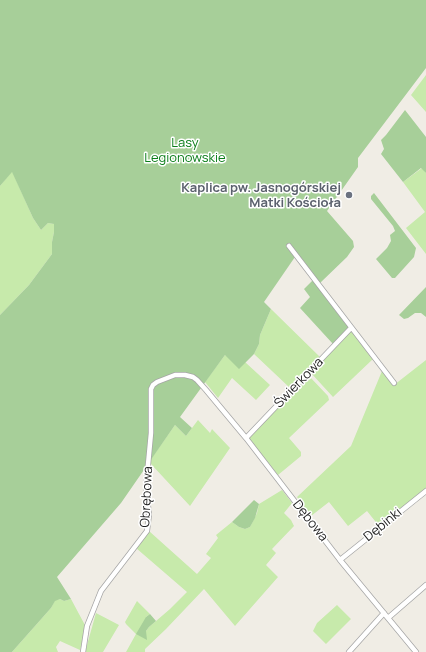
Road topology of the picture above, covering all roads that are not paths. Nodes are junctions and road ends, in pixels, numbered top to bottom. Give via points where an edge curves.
1 (289, 246) dead end
2 (351, 328) junction
3 (394, 383) dead end
4 (206, 390) joint
5 (246, 438) junction
6 (426, 491) edge
7 (340, 560) junction
8 (426, 585) edge
9 (384, 613) junction
10 (388, 618) junction
11 (82, 652) edge
12 (349, 652) edge
13 (416, 652) edge

1 - 2 street
2 - 3 street
2 - 5 street, Świerkowa
4 - 5 street, Dębowa
4 - 11 street, Obrębowa via 193,377 185,375 175,375 152,385 147,530 99,596 87,626
5 - 7 street, Dębowa
6 - 7 street, Dębinki
7 - 9 street, Dębowa
8 - 10 street
9 - 10 street, Dębowa
9 - 12 street
10 - 13 street, Dębowa

